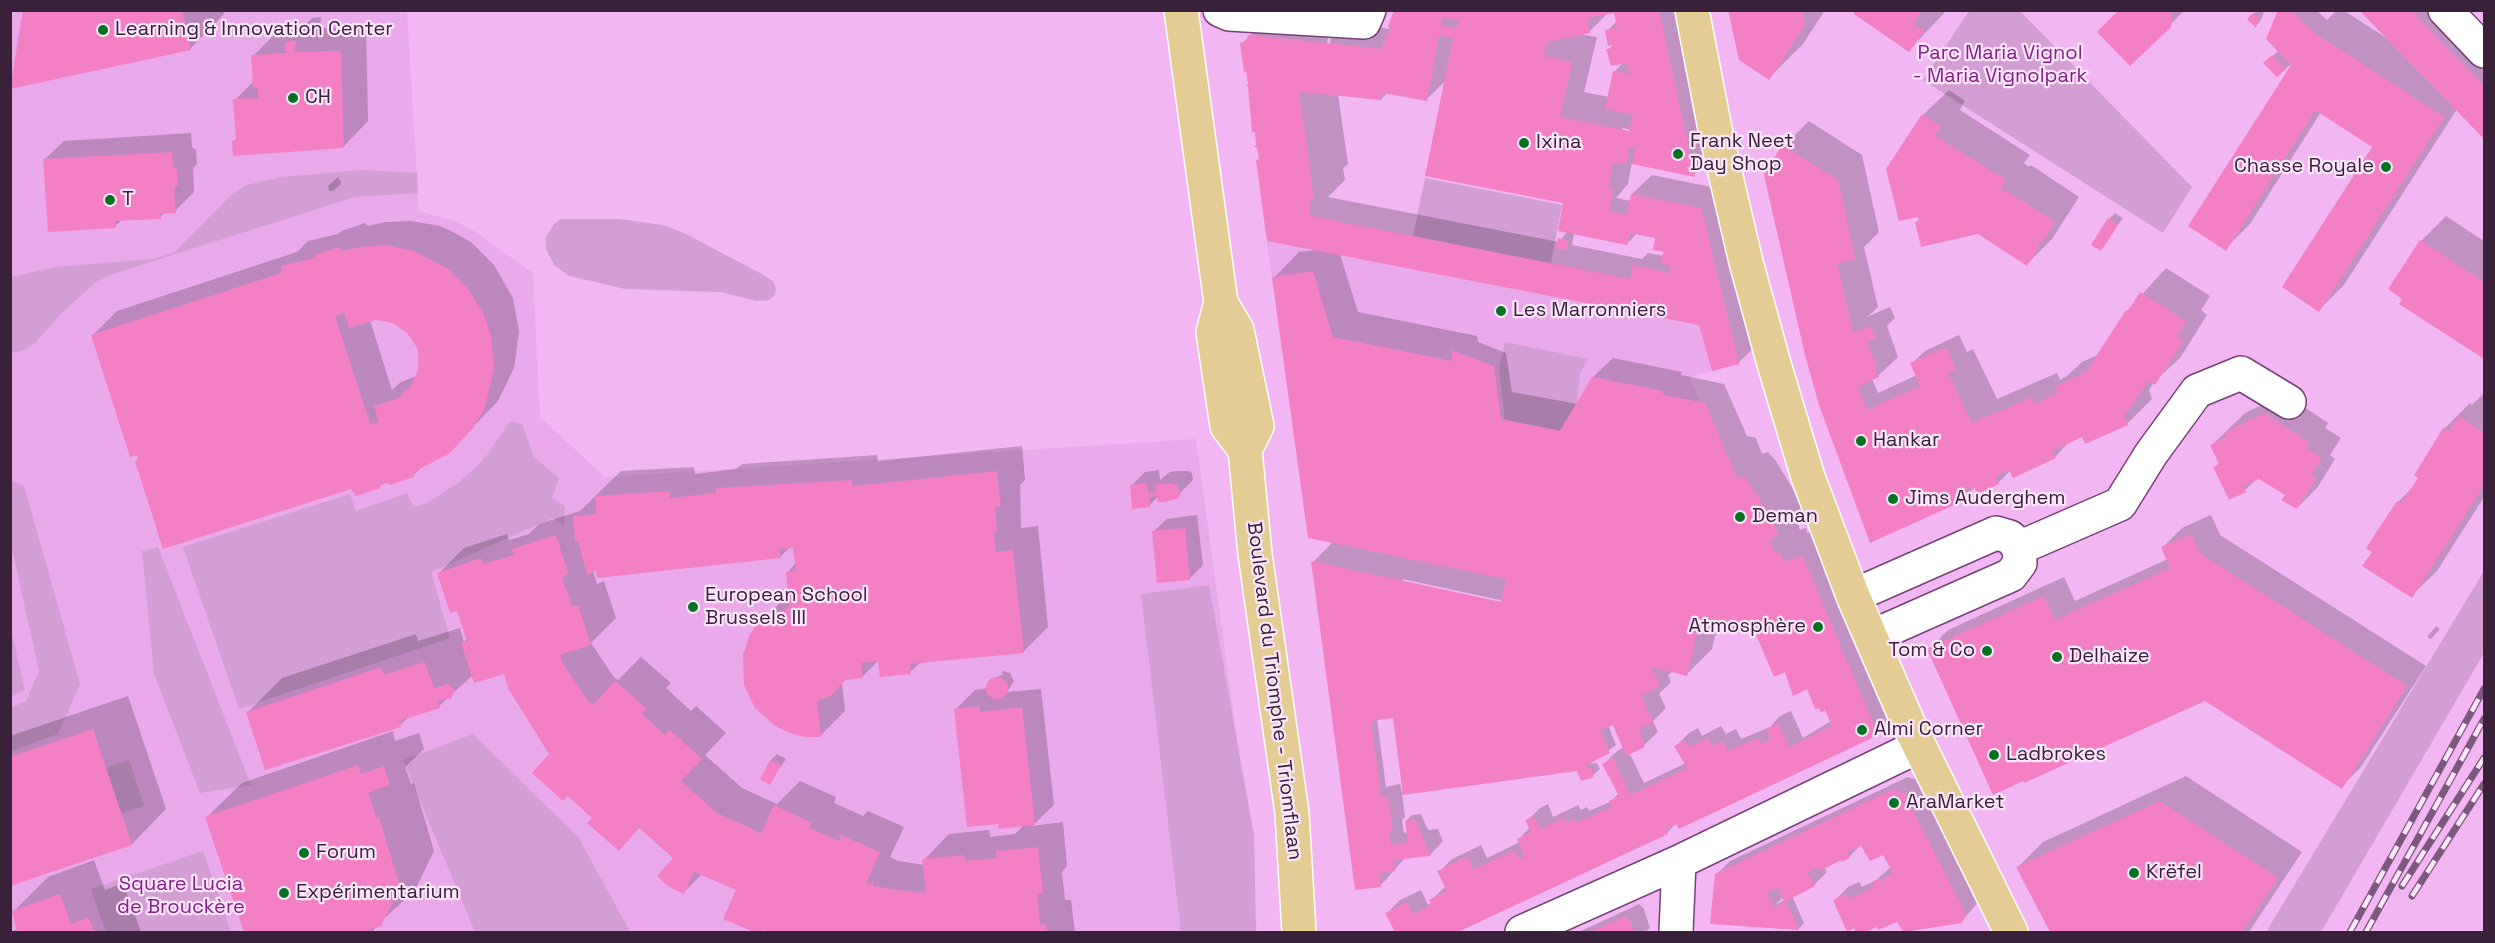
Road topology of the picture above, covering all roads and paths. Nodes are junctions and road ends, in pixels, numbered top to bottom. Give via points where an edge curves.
1 (1181, 10) edge
2 (1369, 10) edge
3 (1692, 10) edge
4 (2445, 10) edge
5 (1220, 11) edge
6 (2484, 51) edge
7 (2289, 402) dead end
8 (2019, 548) junction
9 (1853, 596) junction
10 (1871, 637) junction
11 (1919, 746) junction
12 (1679, 862) junction
13 (2005, 930) edge
14 (1299, 933) edge
15 (1522, 933) edge
16 (1676, 933) edge

1 - 14 main road, Boulevard du Triomphe - Triomflaan via 1221,303 1213,332 1227,426 1245,450 1255,554 1292,813
2 - 5 street via 1364,22
3 - 9 main road via 1716,134 1769,346 1808,477
4 - 6 street
7 - 8 street via 2241,373 2197,391 2120,504
8 - 9 street via 2010,537 1996,534
8 - 10 street via 2020,563 2011,575
9 - 10 main road
10 - 11 main road
11 - 12 street
11 - 13 main road
12 - 15 street
12 - 16 street

